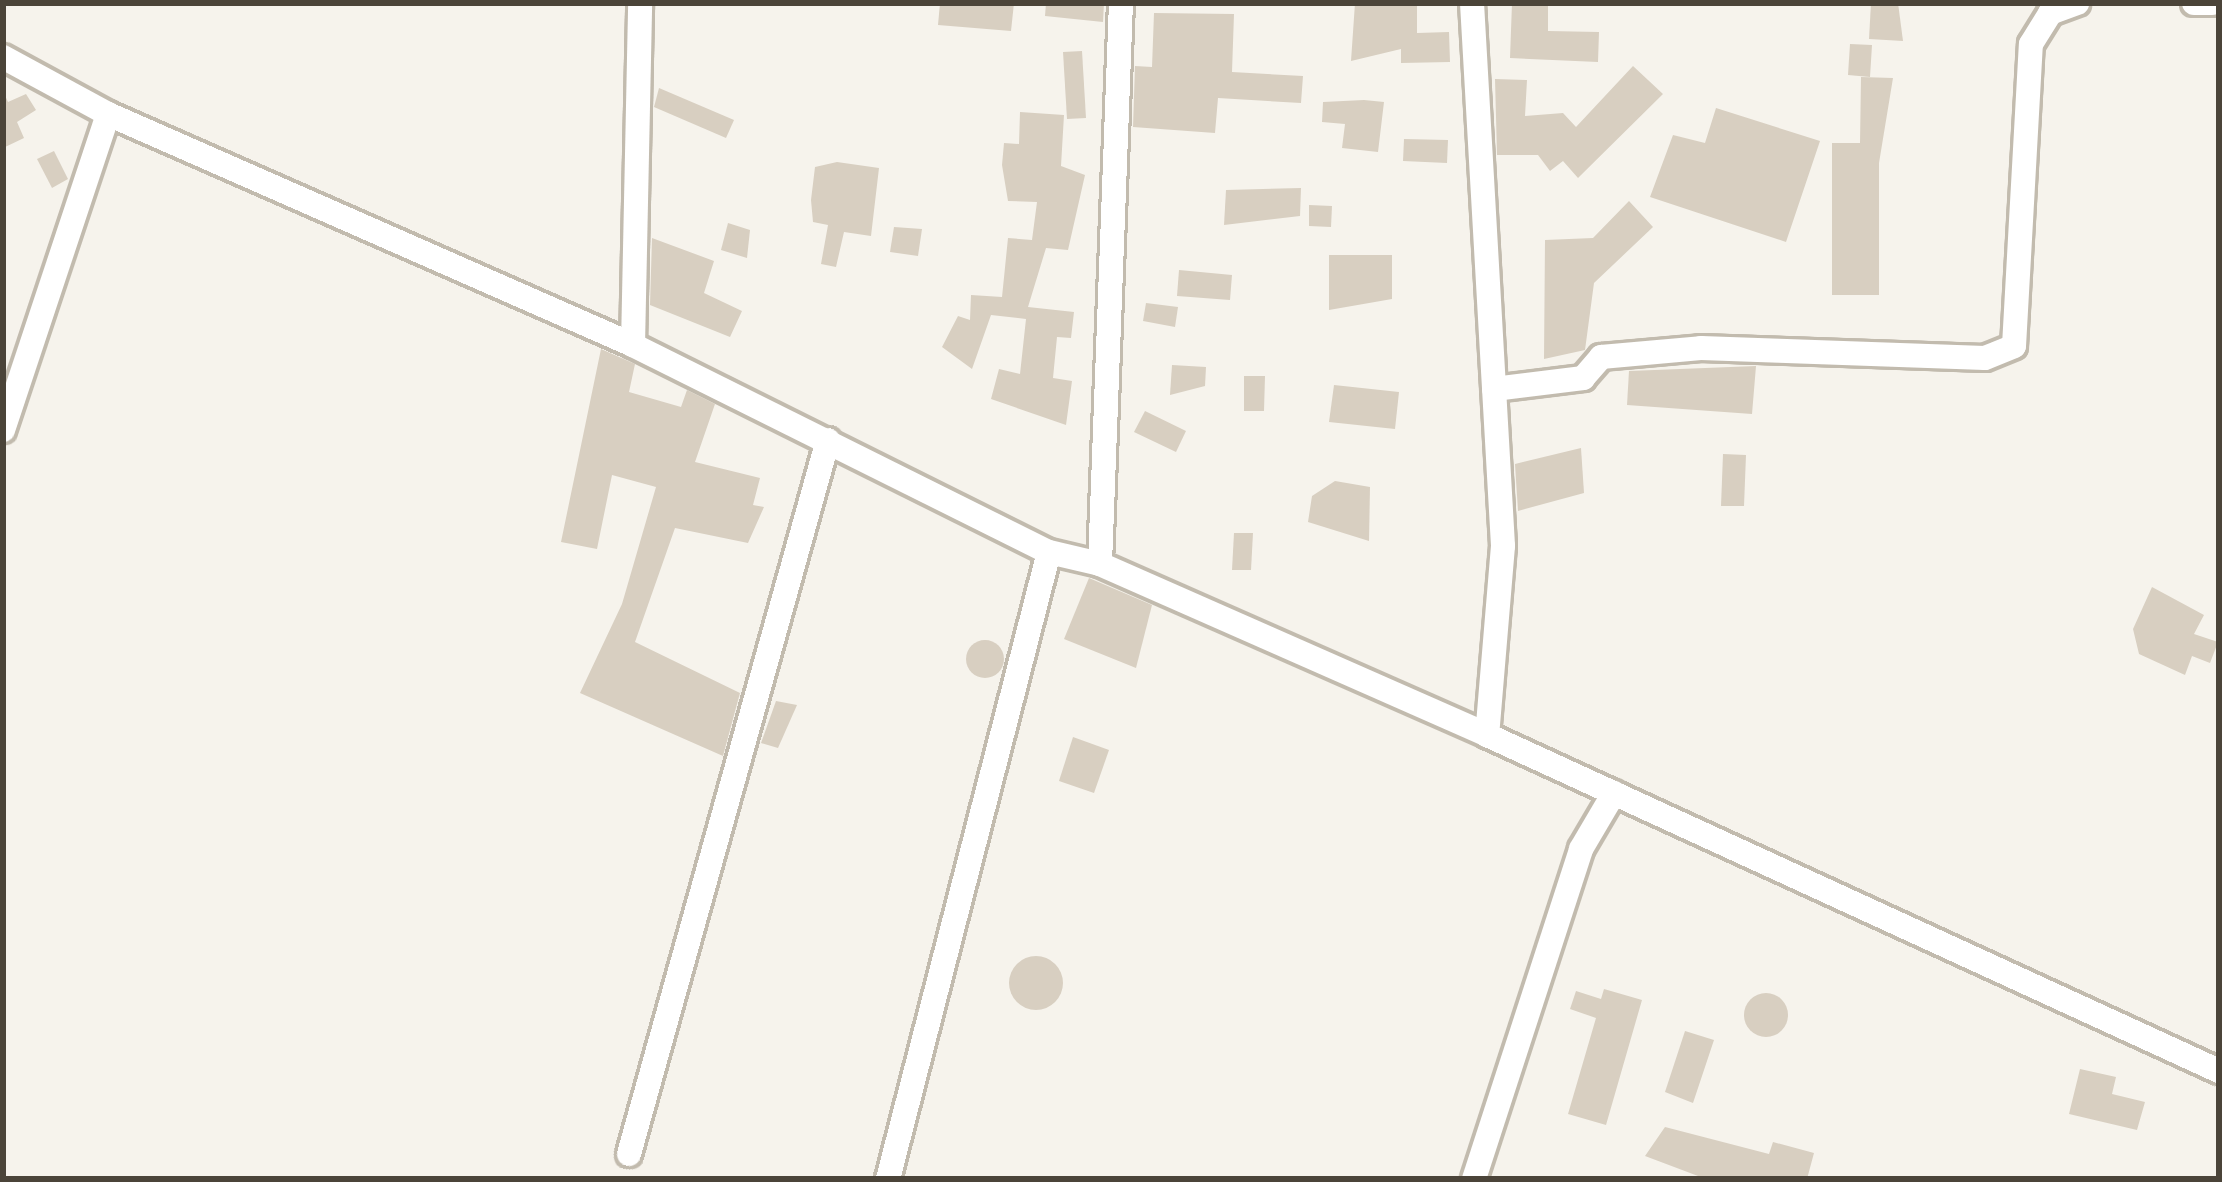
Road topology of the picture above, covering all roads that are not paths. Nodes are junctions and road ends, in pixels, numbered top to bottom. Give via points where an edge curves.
1 (640, 3) edge
2 (1121, 3) edge
3 (1472, 3) edge
4 (2077, 3) edge
5 (2194, 3) edge
6 (2212, 3) edge
7 (3, 56) edge
8 (108, 114) junction
9 (632, 345) junction
10 (1494, 389) junction
11 (3, 430) edge
12 (828, 440) junction
13 (1048, 552) junction
14 (1100, 564) junction
15 (1487, 735) junction
16 (1614, 793) junction
17 (2219, 1071) edge
18 (629, 1154) dead end
19 (888, 1179) edge
20 (1474, 1179) edge

1 - 9 street
2 - 14 street
3 - 10 street
4 - 10 street via 2050,13 2031,44 2014,346 1984,358 1701,348 1600,357 1582,378
5 - 6 street
7 - 8 street
8 - 9 street
8 - 11 street
9 - 12 street
10 - 15 street via 1503,545
12 - 13 street
12 - 18 street
13 - 14 street
13 - 19 street
14 - 15 street
15 - 16 street
16 - 17 street
16 - 20 street via 1581,849

